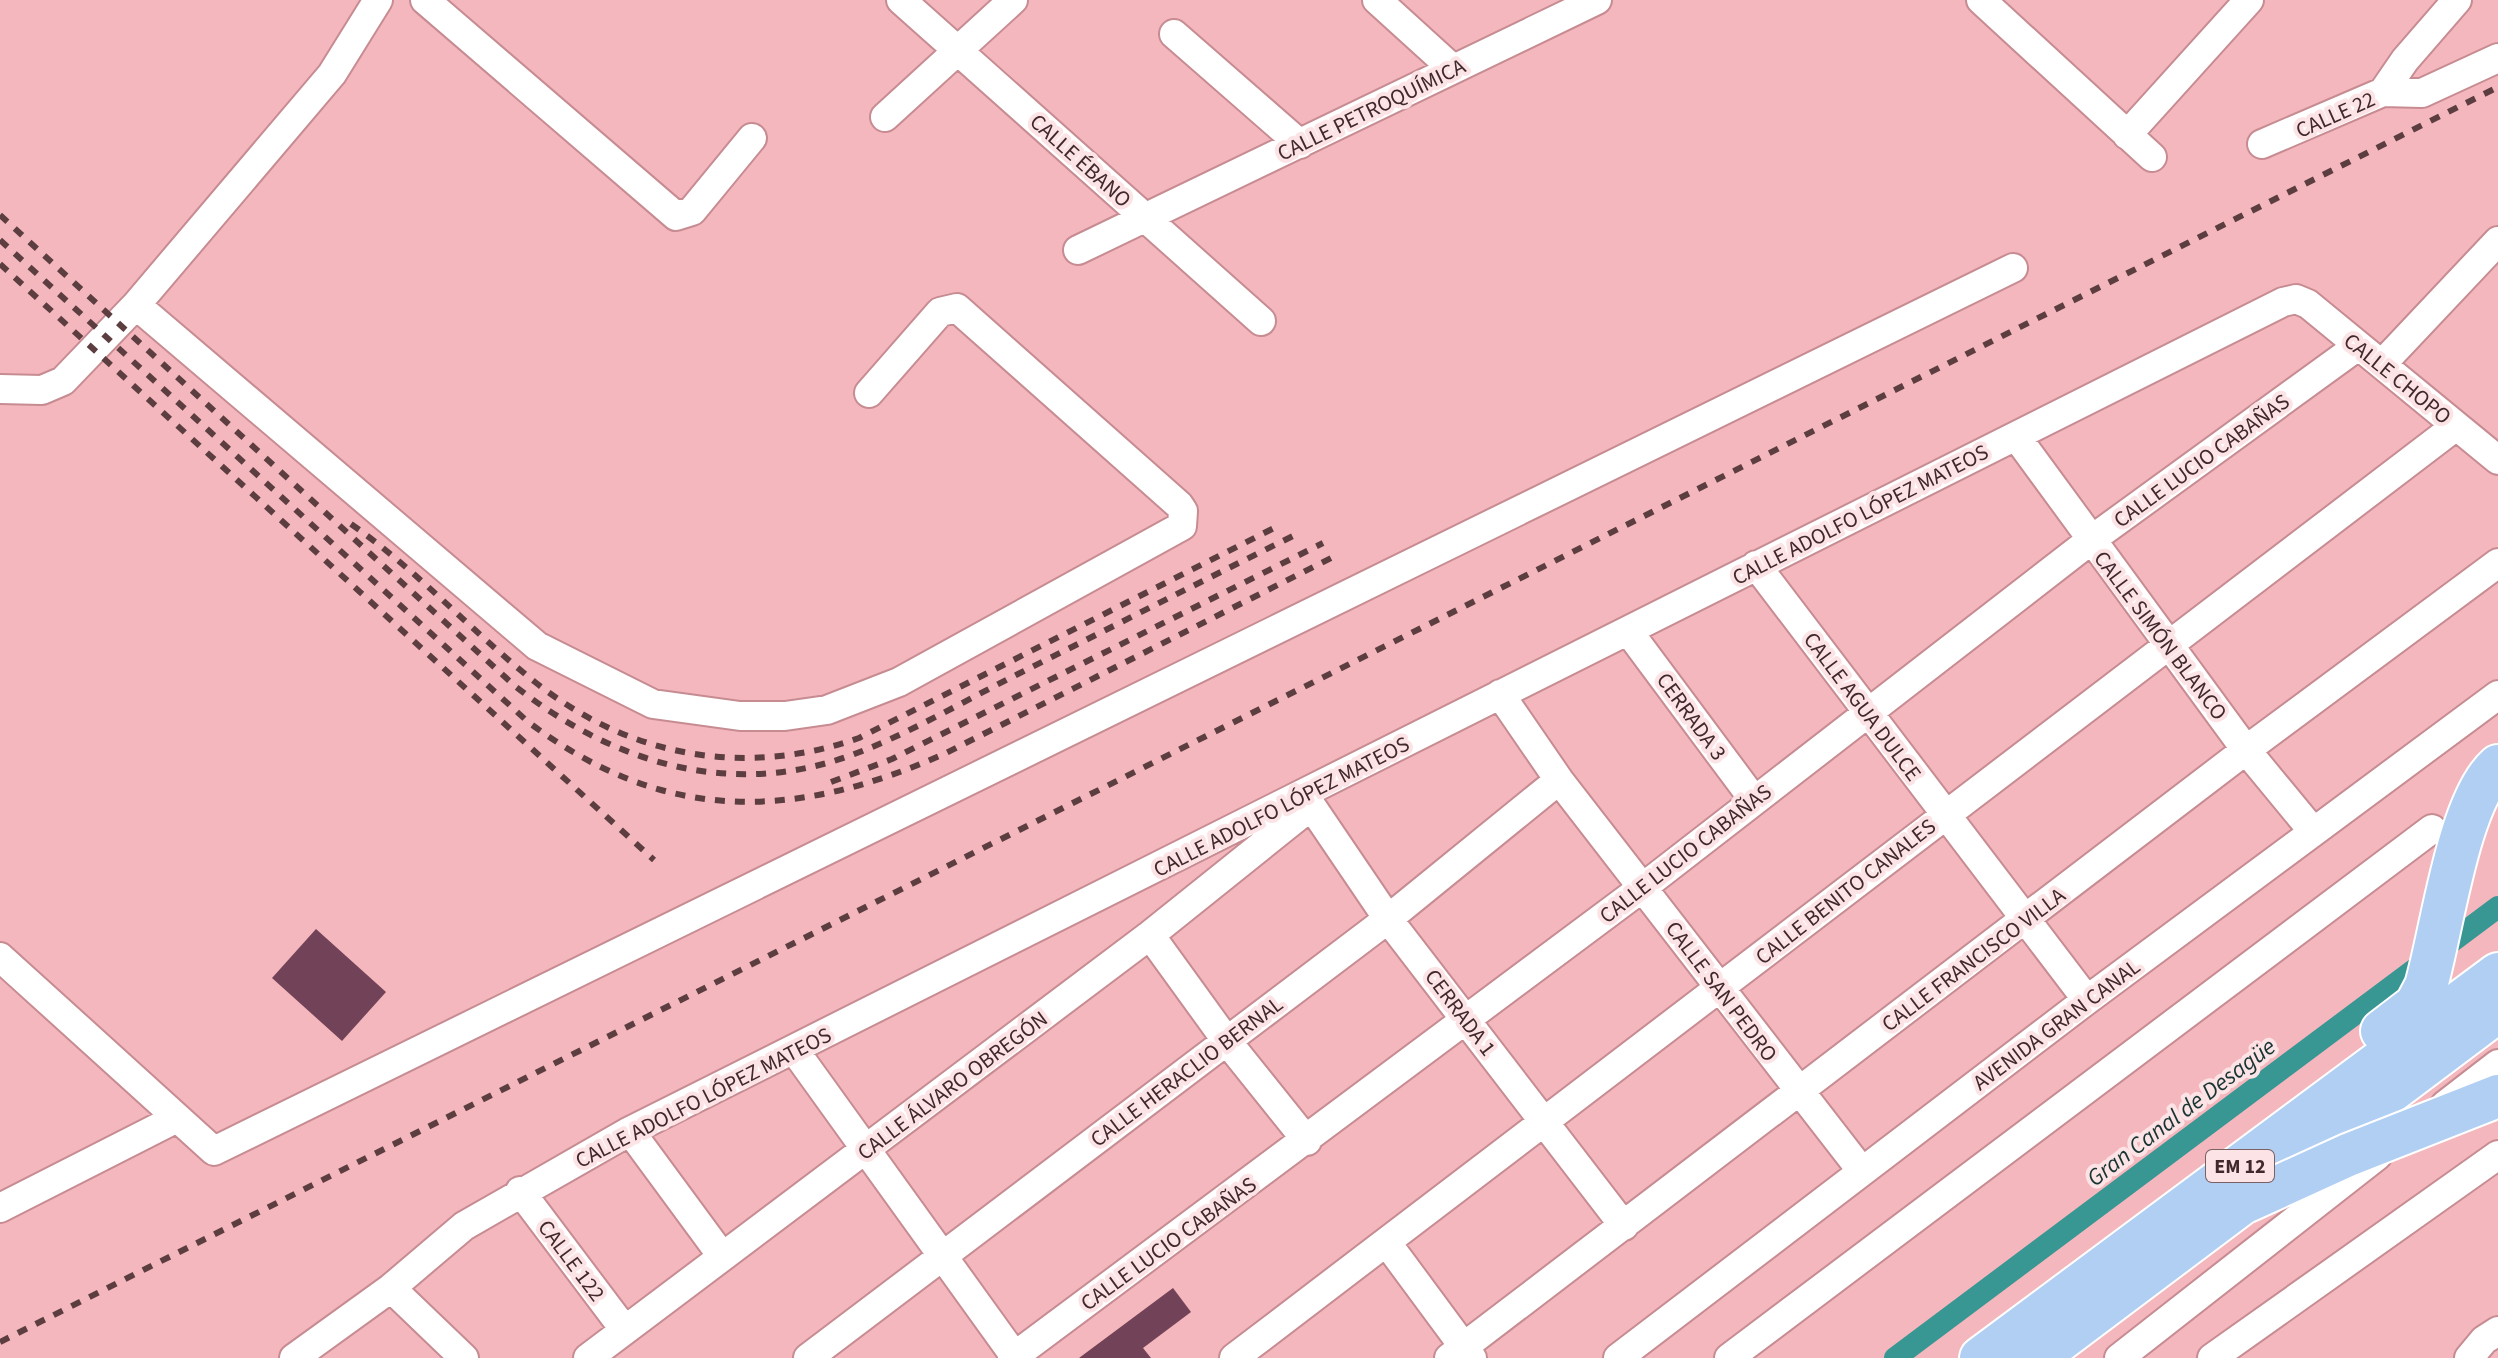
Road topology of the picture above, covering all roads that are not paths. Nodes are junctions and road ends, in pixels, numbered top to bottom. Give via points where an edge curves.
1 (378, 0) edge
2 (425, 0) edge
3 (901, 0) edge
4 (1013, 0) edge
5 (1377, 0) edge
6 (1597, 0) edge
7 (2249, 0) edge
8 (2457, 0) edge
9 (1999, 5) edge
10 (1174, 34) dead end
11 (958, 51) junction
12 (2498, 58) edge
13 (1453, 69) junction
14 (2383, 92) junction
15 (885, 117) dead end
16 (2127, 135) junction
17 (752, 138) dead end
18 (1300, 144) junction
19 (2262, 144) dead end
20 (2152, 157) dead end
21 (1146, 218) junction
22 (2498, 241) edge
23 (1078, 250) dead end
24 (2013, 268) dead end
25 (2296, 299) joint
26 (136, 305) junction
27 (1261, 321) dead end
28 (2358, 346) junction
29 (2382, 364) junction
30 (0, 389) edge
31 (869, 393) dead end
32 (2456, 426) junction
33 (2016, 436) junction
34 (2498, 460) edge
35 (2091, 540) junction
36 (2498, 563) edge
37 (1756, 565) junction
38 (1629, 632) junction
39 (2168, 643) junction
40 (1500, 694) junction
41 (2498, 695) edge
42 (1867, 712) junction
43 (2246, 750) junction
44 (2496, 768) edge
45 (1559, 780) junction
46 (1308, 800) junction
47 (1754, 800) junction
48 (1944, 814) junction
49 (2432, 829) dead end
50 (2312, 830) junction
51 (1642, 888) junction
52 (1388, 919) junction
53 (2025, 919) junction
54 (1150, 935) junction
55 (0, 957) edge
56 (2498, 974) edge
57 (1720, 987) junction
58 (2087, 1000) junction
59 (2498, 1011) edge
60 (1467, 1018) junction
61 (1226, 1040) junction
62 (795, 1051) junction
63 (2498, 1064) edge
64 (1799, 1092) junction
65 (2498, 1096) edge
66 (177, 1118) junction
67 (1543, 1123) junction
68 (630, 1131) junction
69 (1307, 1141) junction
70 (864, 1151) junction
71 (2498, 1155) edge
72 (1861, 1170) junction
73 (520, 1191) junction
74 (2245, 1202) junction
75 (0, 1208) edge
76 (1624, 1226) junction
77 (2147, 1236) junction
78 (1387, 1243) junction
79 (722, 1256) junction
80 (941, 1256) junction
81 (391, 1288) junction
82 (624, 1329) junction
83 (2498, 1331) edge
84 (1462, 1354) edge
85 (2227, 1354) edge
86 (1014, 1357) edge
87 (294, 1358) edge
88 (464, 1358) edge
89 (588, 1358) edge
90 (808, 1358) edge
91 (1234, 1358) edge
92 (1618, 1358) edge
93 (1729, 1358) edge
94 (1981, 1358) edge
95 (2036, 1358) edge
96 (2119, 1358) edge
97 (2469, 1358) edge

1 - 26 street via 332,74
2 - 17 street via 676,216 692,211
3 - 11 street, CALLE ÉBANO
4 - 11 street
5 - 13 street
6 - 13 street, CALLE PETROQUÍMICA
7 - 16 street
8 - 14 street
9 - 16 street
10 - 18 street
11 - 15 street
11 - 21 street, CALLE ÉBANO
12 - 14 street, CALLE 22 via 2422,93
13 - 18 street, CALLE PETROQUÍMICA
14 - 19 street, CALLE 22
16 - 20 street
18 - 21 street, CALLE PETROQUÍMICA
21 - 23 street, CALLE PETROQUÍMICA
21 - 27 street, CALLE ÉBANO
22 - 29 street
24 - 66 street via 214,1151
25 - 28 street, CALLE CHOPO
25 - 33 street, CALLE ADOLFO LÓPEZ MATEOS
26 - 30 street via 63,381 42,390
26 - 31 street via 537,646 653,704 740,716 827,710 899,682 1182,526 1179,505 957,308 940,312
28 - 29 street, CALLE CHOPO
28 - 35 street, CALLE LUCIO CABAÑAS
29 - 32 street, CALLE CHOPO
32 - 34 street, CALLE CHOPO
32 - 39 street, CALLE BENITO CANALES
33 - 35 street, CALLE SIMÓN BLANCO
33 - 37 street, CALLE ADOLFO LÓPEZ MATEOS
35 - 39 street, CALLE SIMÓN BLANCO
35 - 42 street, CALLE LUCIO CABAÑAS
36 - 43 street, CALLE FRANCISCO VILLA
37 - 38 street, CALLE ADOLFO LÓPEZ MATEOS
37 - 42 street, CALLE AGUA DULCE
38 - 40 street, CALLE ADOLFO LÓPEZ MATEOS
38 - 47 street, CERRADA 3
39 - 43 street, CALLE SIMÓN BLANCO
39 - 48 street, CALLE BENITO CANALES
40 - 45 street, CALLE SAN PEDRO
40 - 46 street, CALLE ADOLFO LÓPEZ MATEOS
41 - 50 street, AVENIDA GRAN CANAL
42 - 47 street, CALLE LUCIO CABAÑAS
42 - 48 street, CALLE AGUA DULCE
43 - 50 street, CALLE SIMÓN BLANCO
43 - 53 street, CALLE FRANCISCO VILLA
44 - 77 highway via 2465,823 2440,940 2416,1005 2248,1134
45 - 51 street, CALLE SAN PEDRO
45 - 52 street, CALLE HERACLIO BERNAL
46 - 52 street, CERRADA 1
46 - 54 street, CALLE ÁLVARO OBREGÓN
46 - 62 street, CALLE ADOLFO LÓPEZ MATEOS
47 - 51 street, CALLE LUCIO CABAÑAS
48 - 53 street, CALLE AGUA DULCE
48 - 57 street, CALLE BENITO CANALES
49 - 93 street
50 - 58 street, AVENIDA GRAN CANAL
51 - 57 street, CALLE SAN PEDRO
51 - 60 street, CALLE LUCIO CABAÑAS
52 - 60 street, CERRADA 1
52 - 61 street, CALLE HERACLIO BERNAL
53 - 58 street, CALLE AGUA DULCE
53 - 64 street, CALLE FRANCISCO VILLA
54 - 61 street
54 - 70 street, CALLE ÁLVARO OBREGÓN
55 - 66 street
56 - 77 highway, EM 12
57 - 64 street, CALLE SAN PEDRO
57 - 67 street, CALLE BENITO CANALES
58 - 72 street, AVENIDA GRAN CANAL
59 - 74 highway, EM 12, bridge
60 - 67 street, CERRADA 1
60 - 69 street, CALLE LUCIO CABAÑAS
61 - 69 street
61 - 80 street, CALLE HERACLIO BERNAL
62 - 68 street, CALLE ADOLFO LÓPEZ MATEOS
62 - 70 street
63 - 96 street
64 - 72 street, CALLE SAN PEDRO
64 - 76 street, CALLE FRANCISCO VILLA
65 - 74 highway, bridge
66 - 75 street
67 - 76 street, CERRADA 1
67 - 78 street, CALLE BENITO CANALES
68 - 73 street, CALLE ADOLFO LÓPEZ MATEOS
68 - 79 street
69 - 86 street, CALLE LUCIO CABAÑAS
70 - 79 street, CALLE ÁLVARO OBREGÓN
70 - 80 street
71 - 85 street
72 - 92 street, AVENIDA GRAN CANAL
73 - 81 street, CALLE ADOLFO LÓPEZ MATEOS via 464,1226
73 - 82 street, CALLE 122
74 - 95 highway, EM 12
76 - 84 street, CALLE FRANCISCO VILLA
77 - 94 highway, EM 12
78 - 84 street
78 - 91 street, CALLE BENITO CANALES
79 - 82 street, CALLE ÁLVARO OBREGÓN
80 - 86 street
80 - 90 street, CALLE HERACLIO BERNAL
81 - 87 street, CALLE ADOLFO LÓPEZ MATEOS
81 - 88 street
82 - 89 street, CALLE ÁLVARO OBREGÓN
83 - 97 street

